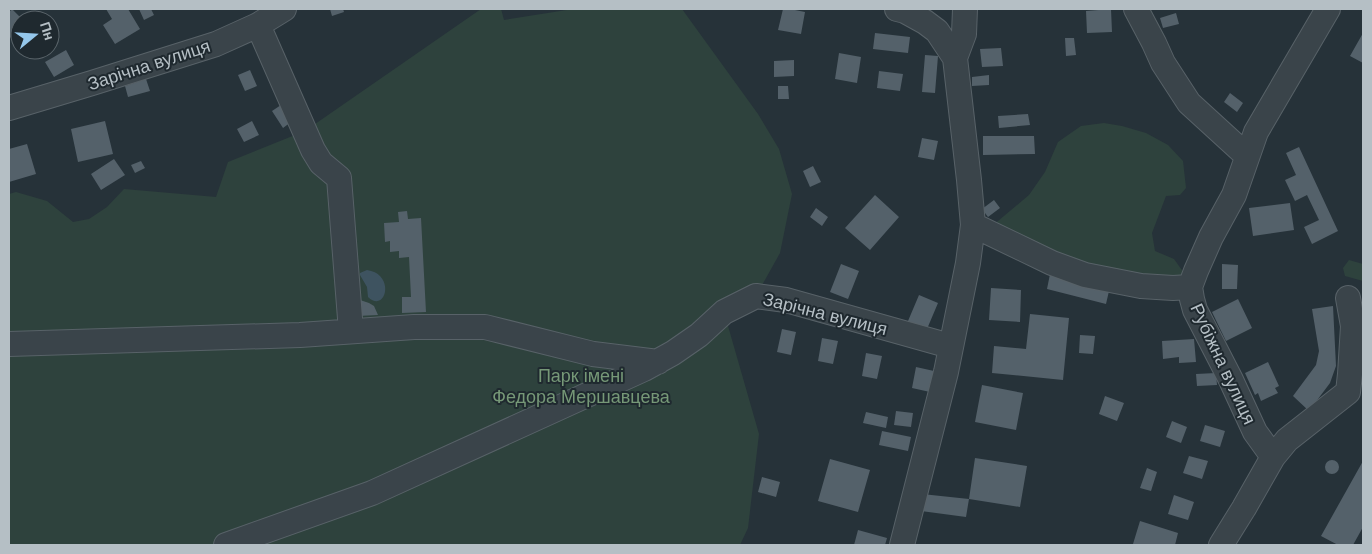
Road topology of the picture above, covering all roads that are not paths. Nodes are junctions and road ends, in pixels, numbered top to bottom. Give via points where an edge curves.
1 (284, 9) edge
2 (897, 9) edge
3 (965, 9) edge
4 (1136, 9) edge
5 (1328, 9) edge
6 (258, 25) junction
7 (955, 58) junction
8 (9, 108) edge
9 (1247, 156) junction
10 (973, 225) junction
11 (1190, 287) junction
12 (1348, 298) dead end
13 (351, 331) junction
14 (9, 344) edge
15 (950, 346) junction
16 (658, 362) junction
17 (1273, 458) junction
18 (226, 545) edge
19 (902, 545) edge
20 (1221, 545) edge

1 - 6 street, Зарічна вулиця
2 - 7 street via 938,31
3 - 7 street via 964,34
4 - 9 street via 1163,63 1189,102
5 - 9 street, Рубіжна вулиця via 1256,132
6 - 8 street, Зарічна вулиця via 216,44
6 - 13 street via 313,150 321,163 339,178
7 - 10 street
9 - 11 street, Рубіжна вулиця via 1234,195 1211,237
10 - 11 street via 1052,264 1085,275 1141,286
10 - 15 street
11 - 17 street, Рубіжна вулиця via 1195,310 1254,432
12 - 17 street via 1352,326 1348,392 1287,440
13 - 14 street
13 - 16 street via 485,327 593,354
15 - 16 street, Зарічна вулиця via 786,300 756,296 724,312 699,335
15 - 19 street
16 - 18 street, Зарічна вулиця via 372,493
17 - 20 street

